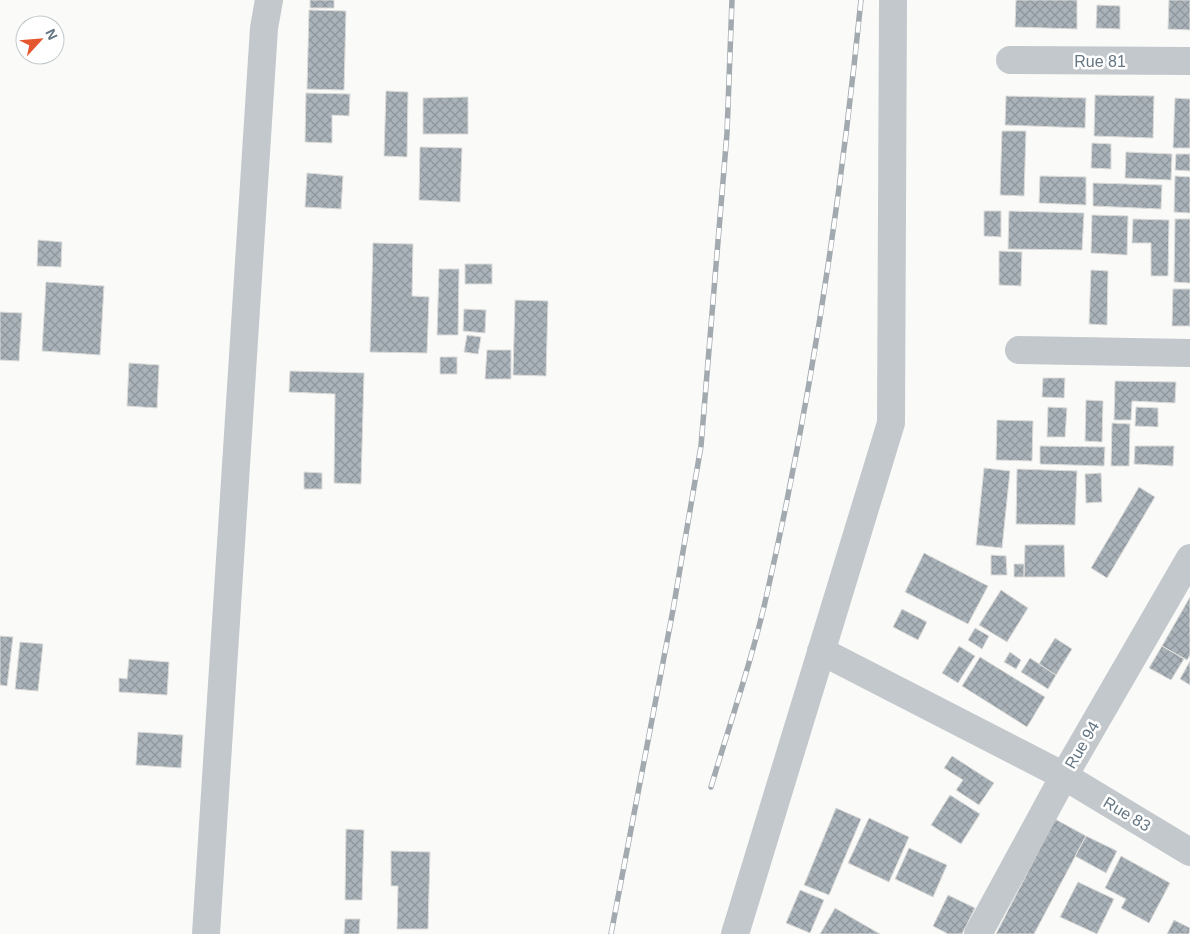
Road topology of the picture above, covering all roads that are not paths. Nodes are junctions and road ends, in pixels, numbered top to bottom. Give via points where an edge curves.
1 (269, 0) edge
2 (893, 0) edge
3 (1010, 60) dead end
4 (1190, 61) edge
5 (1019, 350) dead end
6 (1190, 353) edge
7 (1190, 558) edge
8 (821, 650) junction
9 (1064, 776) junction
10 (1190, 852) edge
11 (206, 934) edge
12 (735, 934) edge
13 (978, 934) edge

1 - 11 street via 263,48
2 - 8 street via 890,423
3 - 4 street, Rue 81
5 - 6 street
7 - 9 street, Rue 94
8 - 9 street, Rue 83
8 - 12 street
9 - 10 street, Rue 83
9 - 13 street, Rue 94

